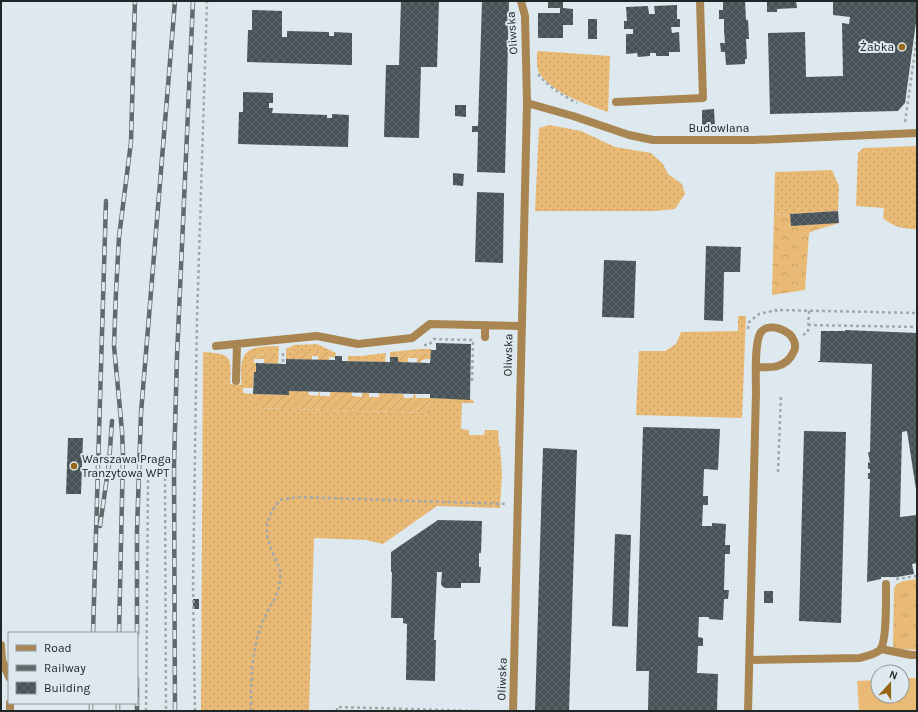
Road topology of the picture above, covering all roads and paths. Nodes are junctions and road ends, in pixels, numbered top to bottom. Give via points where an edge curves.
1 (207, 1) edge
2 (521, 1) edge
3 (700, 1) edge
4 (917, 37) edge
5 (536, 70) dead end
6 (616, 102) dead end
7 (527, 103) junction
8 (582, 106) dead end
9 (911, 125) dead end
10 (917, 133) edge
11 (809, 311) junction
12 (917, 313) edge
13 (485, 325) junction
14 (808, 325) junction
15 (521, 326) junction
16 (917, 327) edge
17 (772, 328) junction
18 (474, 333) dead end
19 (485, 337) dead end
20 (794, 341) junction
21 (237, 344) junction
22 (216, 346) dead end
23 (756, 367) junction
24 (236, 381) dead end
25 (472, 381) dead end
26 (780, 394) dead end
27 (778, 472) dead end
28 (165, 478) dead end
29 (148, 479) dead end
30 (517, 505) junction
31 (917, 576) edge
32 (886, 584) joint
33 (1, 646) edge
34 (881, 649) junction
35 (917, 655) edge
36 (750, 660) junction
37 (8, 675) edge
38 (146, 711) edge
39 (166, 711) edge
40 (195, 711) edge
41 (251, 711) edge
42 (337, 711) edge
43 (478, 711) edge
44 (513, 711) edge
45 (748, 711) edge

1 - 40 path via 196,327 193,587
2 - 7 street, Oliwska via 525,16
3 - 6 street via 703,98
4 - 9 path via 904,125
5 - 8 path via 546,84
7 - 10 street, Budowlana via 629,136 653,140 754,140
7 - 15 street, Oliwska
11 - 12 path
11 - 14 path
11 - 17 path via 776,310
13 - 15 street
13 - 19 street
13 - 21 street via 430,324 412,338 358,344 317,336
14 - 16 path
14 - 20 path via 808,332
15 - 30 street, Oliwska
17 - 20 street via 785,331
17 - 23 street via 760,333
18 - 25 path
20 - 23 street via 795,349 785,365
21 - 22 street
21 - 24 street
23 - 36 street
26 - 27 path
28 - 39 path
29 - 38 path
30 - 41 path via 298,496 280,500 271,511 266,526 268,539 281,570 280,583 261,626 256,645 251,679
30 - 44 street, Oliwska
31 - 32 path via 888,580
32 - 34 street via 884,640
33 - 37 street via 2,660
34 - 35 street
34 - 36 street via 859,658
36 - 45 street
42 - 43 path via 337,707

